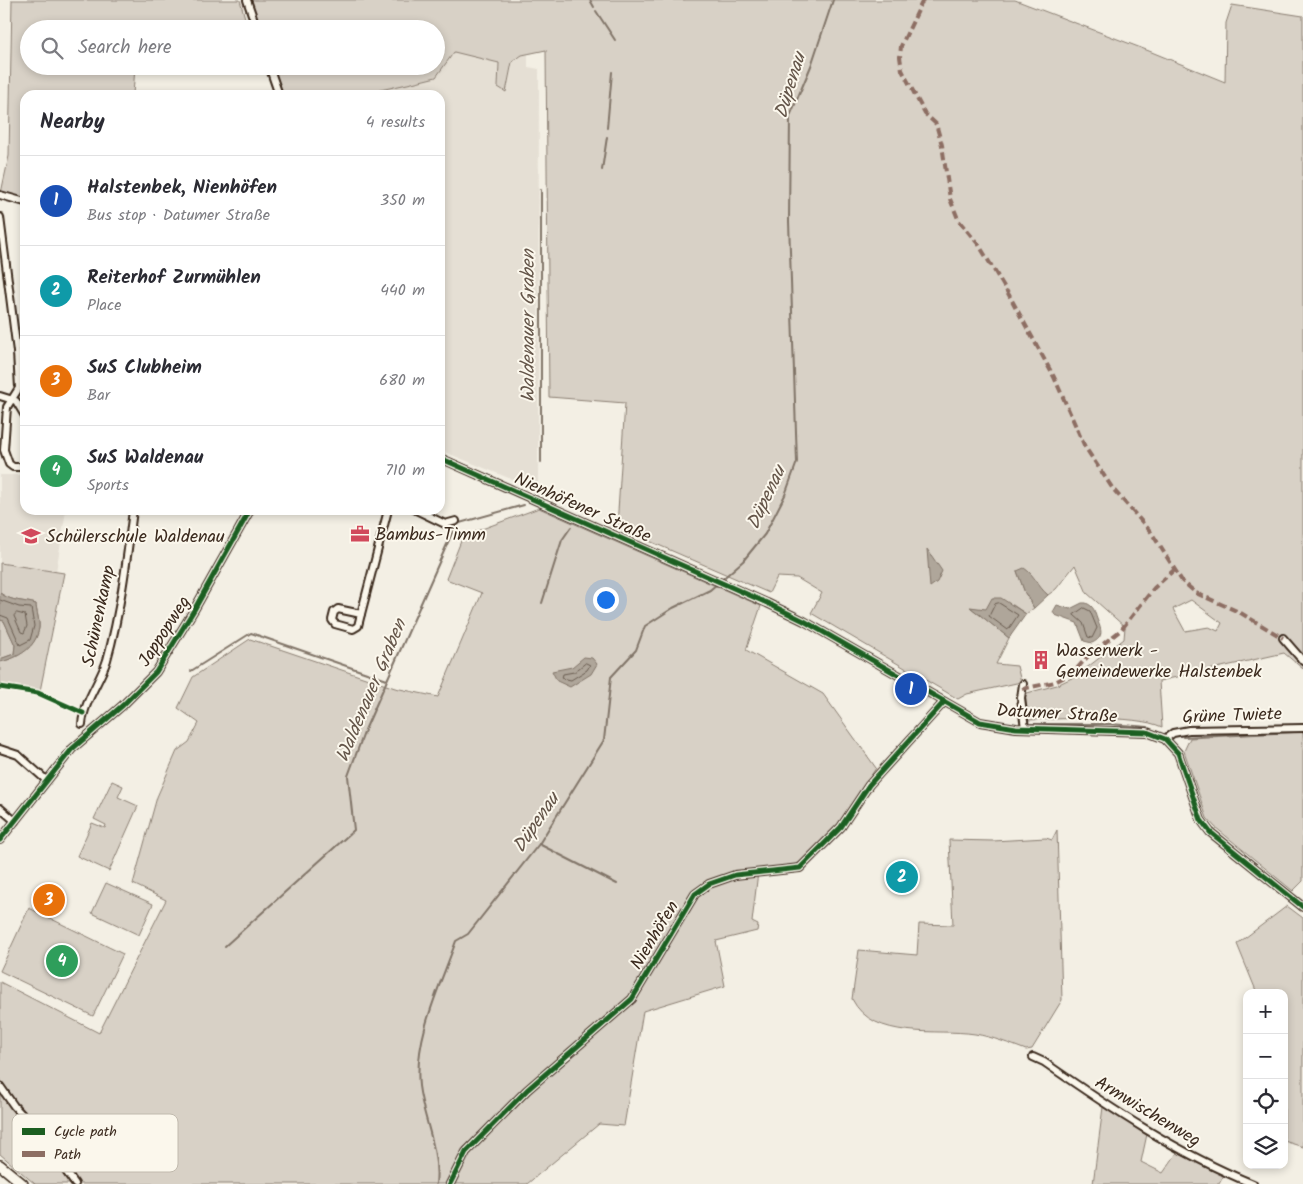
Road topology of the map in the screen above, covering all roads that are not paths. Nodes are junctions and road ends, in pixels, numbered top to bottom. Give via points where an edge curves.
1 (247, 0) edge
2 (254, 20) edge
3 (272, 75) edge
4 (277, 90) edge
5 (0, 196) edge
6 (20, 201) edge
7 (0, 217) edge
8 (20, 356) edge
9 (20, 379) edge
10 (0, 396) edge
11 (12, 399) junction
12 (20, 407) edge
13 (445, 460) edge
14 (20, 466) edge
15 (132, 515) edge
16 (247, 515) edge
17 (387, 515) edge
18 (426, 515) edge
19 (456, 520) dead end
20 (726, 584) joint
21 (361, 614) junction
22 (1282, 638) dead end
23 (1303, 661) edge
24 (1023, 684) dead end
25 (944, 702) junction
26 (82, 724) dead end
27 (1025, 728) junction
28 (1303, 728) edge
29 (1165, 739) junction
30 (0, 749) edge
31 (46, 780) junction
32 (0, 808) edge
33 (15, 821) junction
34 (0, 840) edge
35 (1303, 907) edge
36 (1033, 1057) dead end
37 (0, 1086) edge
38 (21, 1114) edge
39 (0, 1165) edge
40 (67, 1172) edge
41 (23, 1184) edge
42 (75, 1184) edge
43 (450, 1184) edge
44 (1252, 1184) edge

1 - 2 street
3 - 4 street
5 - 6 street
7 - 8 street
9 - 11 street
10 - 11 street
11 - 12 street
11 - 14 street via 7,407 4,457 12,467
13 - 20 street, Nienhöfener Straße
15 - 26 street, Schünenkamp via 111,644 104,669 83,713
16 - 31 street, Jappopweg via 156,672 72,749
17 - 21 street
18 - 19 street via 445,524
20 - 25 street, Datumer Straße via 804,621
21 - 21 street via 338,609 332,620 353,629 358,626
22 - 23 street
24 - 27 street
25 - 27 street, Datumer Straße via 980,722 998,727
25 - 43 street, Nienhöfen via 869,785 842,827 800,868 735,875 709,884 696,894 632,999 527,1090 466,1152
27 - 29 street, Datumer Straße via 1132,730
28 - 29 street, Grüne Twiete via 1189,730 1173,733
29 - 35 street via 1178,753 1201,820 1210,832
30 - 31 street via 18,755
31 - 33 street, Jappopweg
32 - 33 street
33 - 34 street, Jappopweg
36 - 44 street, Armwischenweg via 1168,1144
37 - 38 street
39 - 41 main road
40 - 42 street

